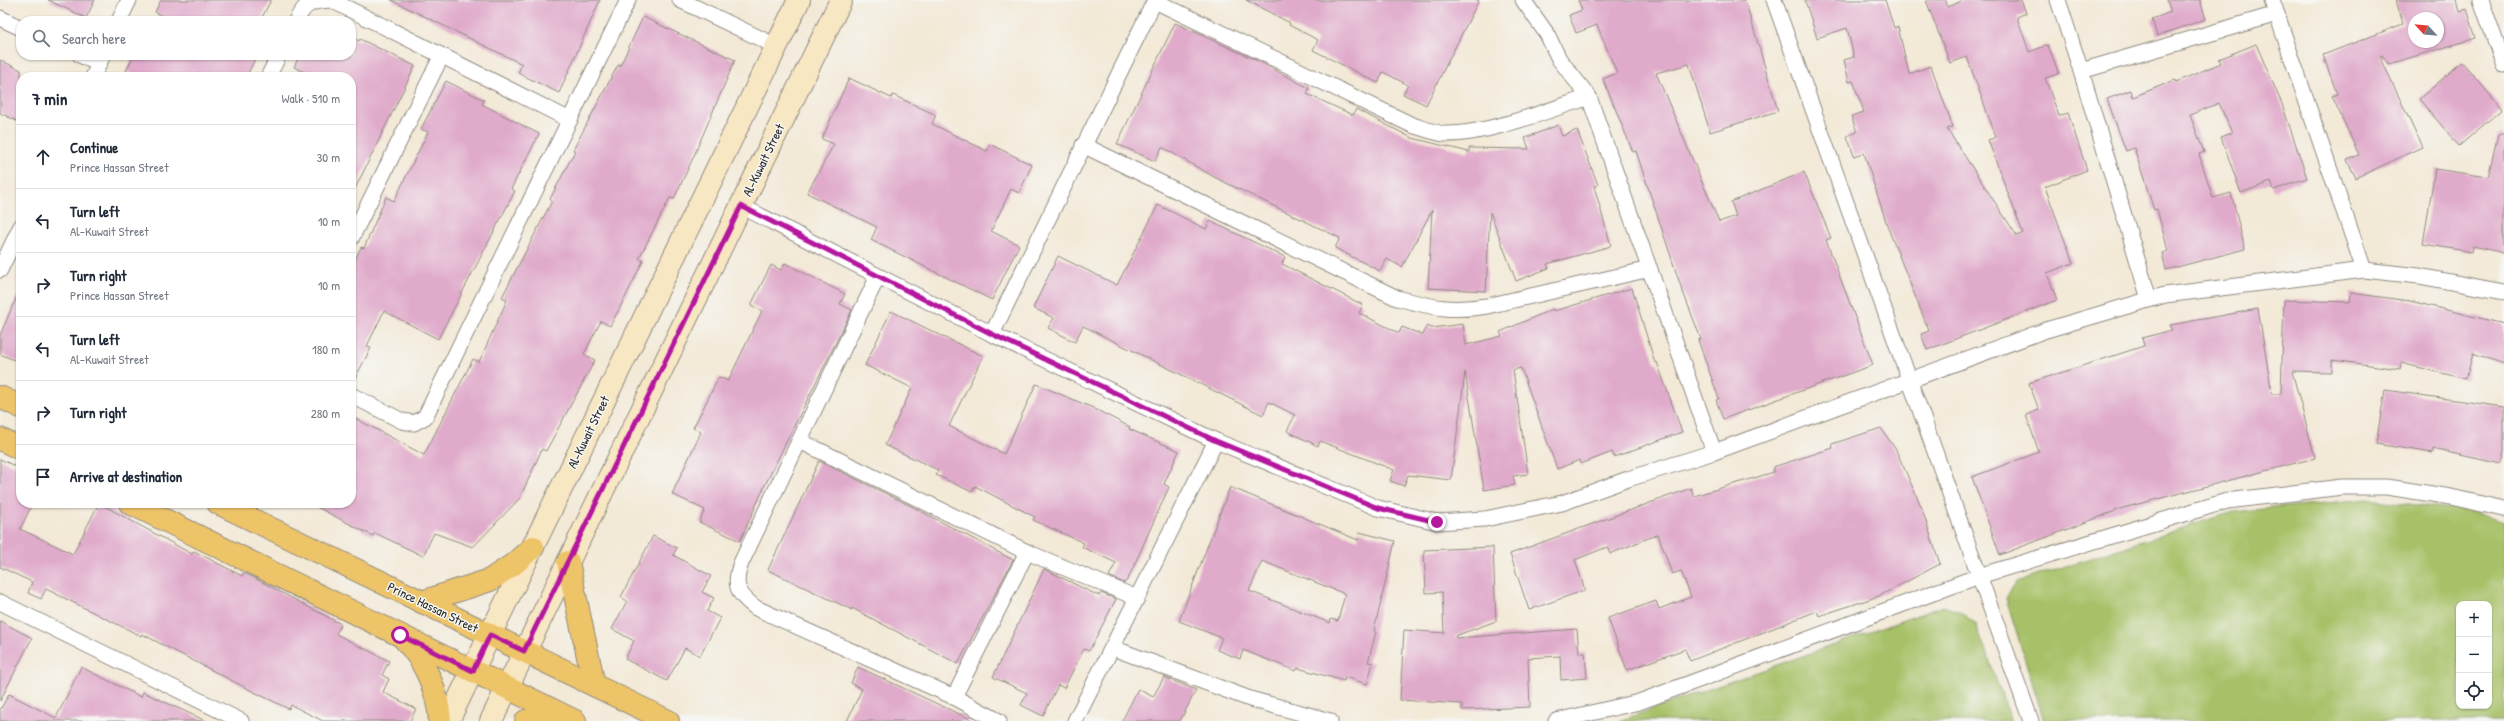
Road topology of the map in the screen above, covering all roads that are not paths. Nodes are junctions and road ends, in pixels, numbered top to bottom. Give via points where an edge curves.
1 (130, 0) edge
2 (628, 0) edge
3 (680, 0) edge
4 (799, 0) edge
5 (841, 0) edge
6 (1155, 0) edge
7 (1523, 0) edge
8 (1774, 0) edge
9 (2058, 0) edge
10 (2272, 0) edge
11 (2481, 0) edge
12 (2277, 14) junction
13 (122, 16) edge
14 (298, 16) edge
15 (0, 18) edge
16 (16, 26) edge
17 (776, 46) junction
18 (441, 57) junction
19 (89, 60) edge
20 (276, 60) edge
21 (98, 65) edge
22 (2504, 65) edge
23 (2082, 70) junction
24 (270, 72) edge
25 (1589, 97) junction
26 (570, 120) junction
27 (1083, 145) junction
28 (741, 206) junction
29 (356, 229) edge
30 (16, 238) edge
31 (1650, 269) junction
32 (0, 270) edge
33 (2364, 270) junction
34 (878, 276) junction
35 (2504, 292) edge
36 (2149, 299) junction
37 (992, 334) junction
38 (1910, 380) junction
39 (0, 397) edge
40 (356, 398) edge
41 (16, 405) edge
42 (0, 439) edge
43 (800, 440) junction
44 (1216, 441) junction
45 (16, 447) edge
46 (1714, 452) junction
47 (140, 508) edge
48 (228, 508) edge
49 (2504, 509) edge
50 (532, 547) junction
51 (1027, 552) junction
52 (568, 562) junction
53 (1979, 576) junction
54 (1137, 598) junction
55 (0, 602) edge
56 (422, 602) junction
57 (400, 635) junction
58 (490, 635) junction
59 (1113, 648) junction
60 (524, 651) junction
61 (473, 671) junction
62 (594, 685) junction
63 (507, 688) junction
64 (954, 697) junction
65 (241, 721) edge
66 (440, 721) edge
67 (448, 721) edge
68 (490, 721) edge
69 (526, 721) edge
70 (575, 721) edge
71 (668, 721) edge
72 (999, 721) edge
73 (1075, 721) edge
74 (1330, 721) edge
75 (1556, 721) edge
76 (2031, 721) edge

1 - 13 street
2 - 26 street
3 - 17 street
4 - 17 main road, Al-Kuwait Street
5 - 28 main road, Al-Kuwait Street
6 - 25 street via 1412,125 1442,134 1458,134 1520,120
6 - 27 street
7 - 25 street via 1548,34 1559,59
8 - 38 street
9 - 23 street
10 - 12 street
11 - 22 street
12 - 23 street
12 - 33 street
14 - 18 street via 302,9 315,0 331,0
15 - 16 street
17 - 50 main road, Al-Kuwait Street
18 - 26 street
18 - 29 street
19 - 21 street
20 - 24 street
23 - 36 street
25 - 31 street
26 - 40 street via 425,417 414,424 402,421
27 - 31 street via 1397,298 1436,309 1461,310 1487,306
27 - 37 street
28 - 34 street
28 - 52 main road, Al-Kuwait Street
30 - 32 street
31 - 46 street
33 - 35 street via 2426,277
33 - 36 street
34 - 37 street
34 - 43 street
36 - 38 street via 2046,330
37 - 44 street
38 - 46 street
38 - 53 street
39 - 41 main road
42 - 45 main road
43 - 51 street
43 - 64 street via 736,576 738,589 744,599 756,608
44 - 46 street via 1378,508 1437,522 1485,520 1562,503
44 - 54 street
47 - 57 main road
48 - 56 main road, Prince Hassan Street
49 - 53 street via 2387,487 2342,487 2227,501
50 - 56 main road via 514,564 490,580
50 - 58 main road, Al-Kuwait Street
51 - 54 street
51 - 64 street
52 - 60 main road, Al-Kuwait Street
52 - 62 main road
53 - 75 street via 1639,702
53 - 76 street
54 - 59 street
55 - 65 street
56 - 58 main road, Prince Hassan Street
57 - 61 main road
57 - 66 main road via 419,654 436,700
58 - 60 main road, Prince Hassan Street
58 - 61 main road, Al-Kuwait Street
59 - 73 street
59 - 74 street via 1250,699
60 - 62 main road, Prince Hassan Street
60 - 63 main road, Al-Kuwait Street
61 - 63 main road
61 - 67 main road, Al-Kuwait Street
62 - 71 main road, Prince Hassan Street
63 - 68 main road, Al-Kuwait Street
63 - 70 main road
64 - 72 street
69 - 70 main road via 560,716

